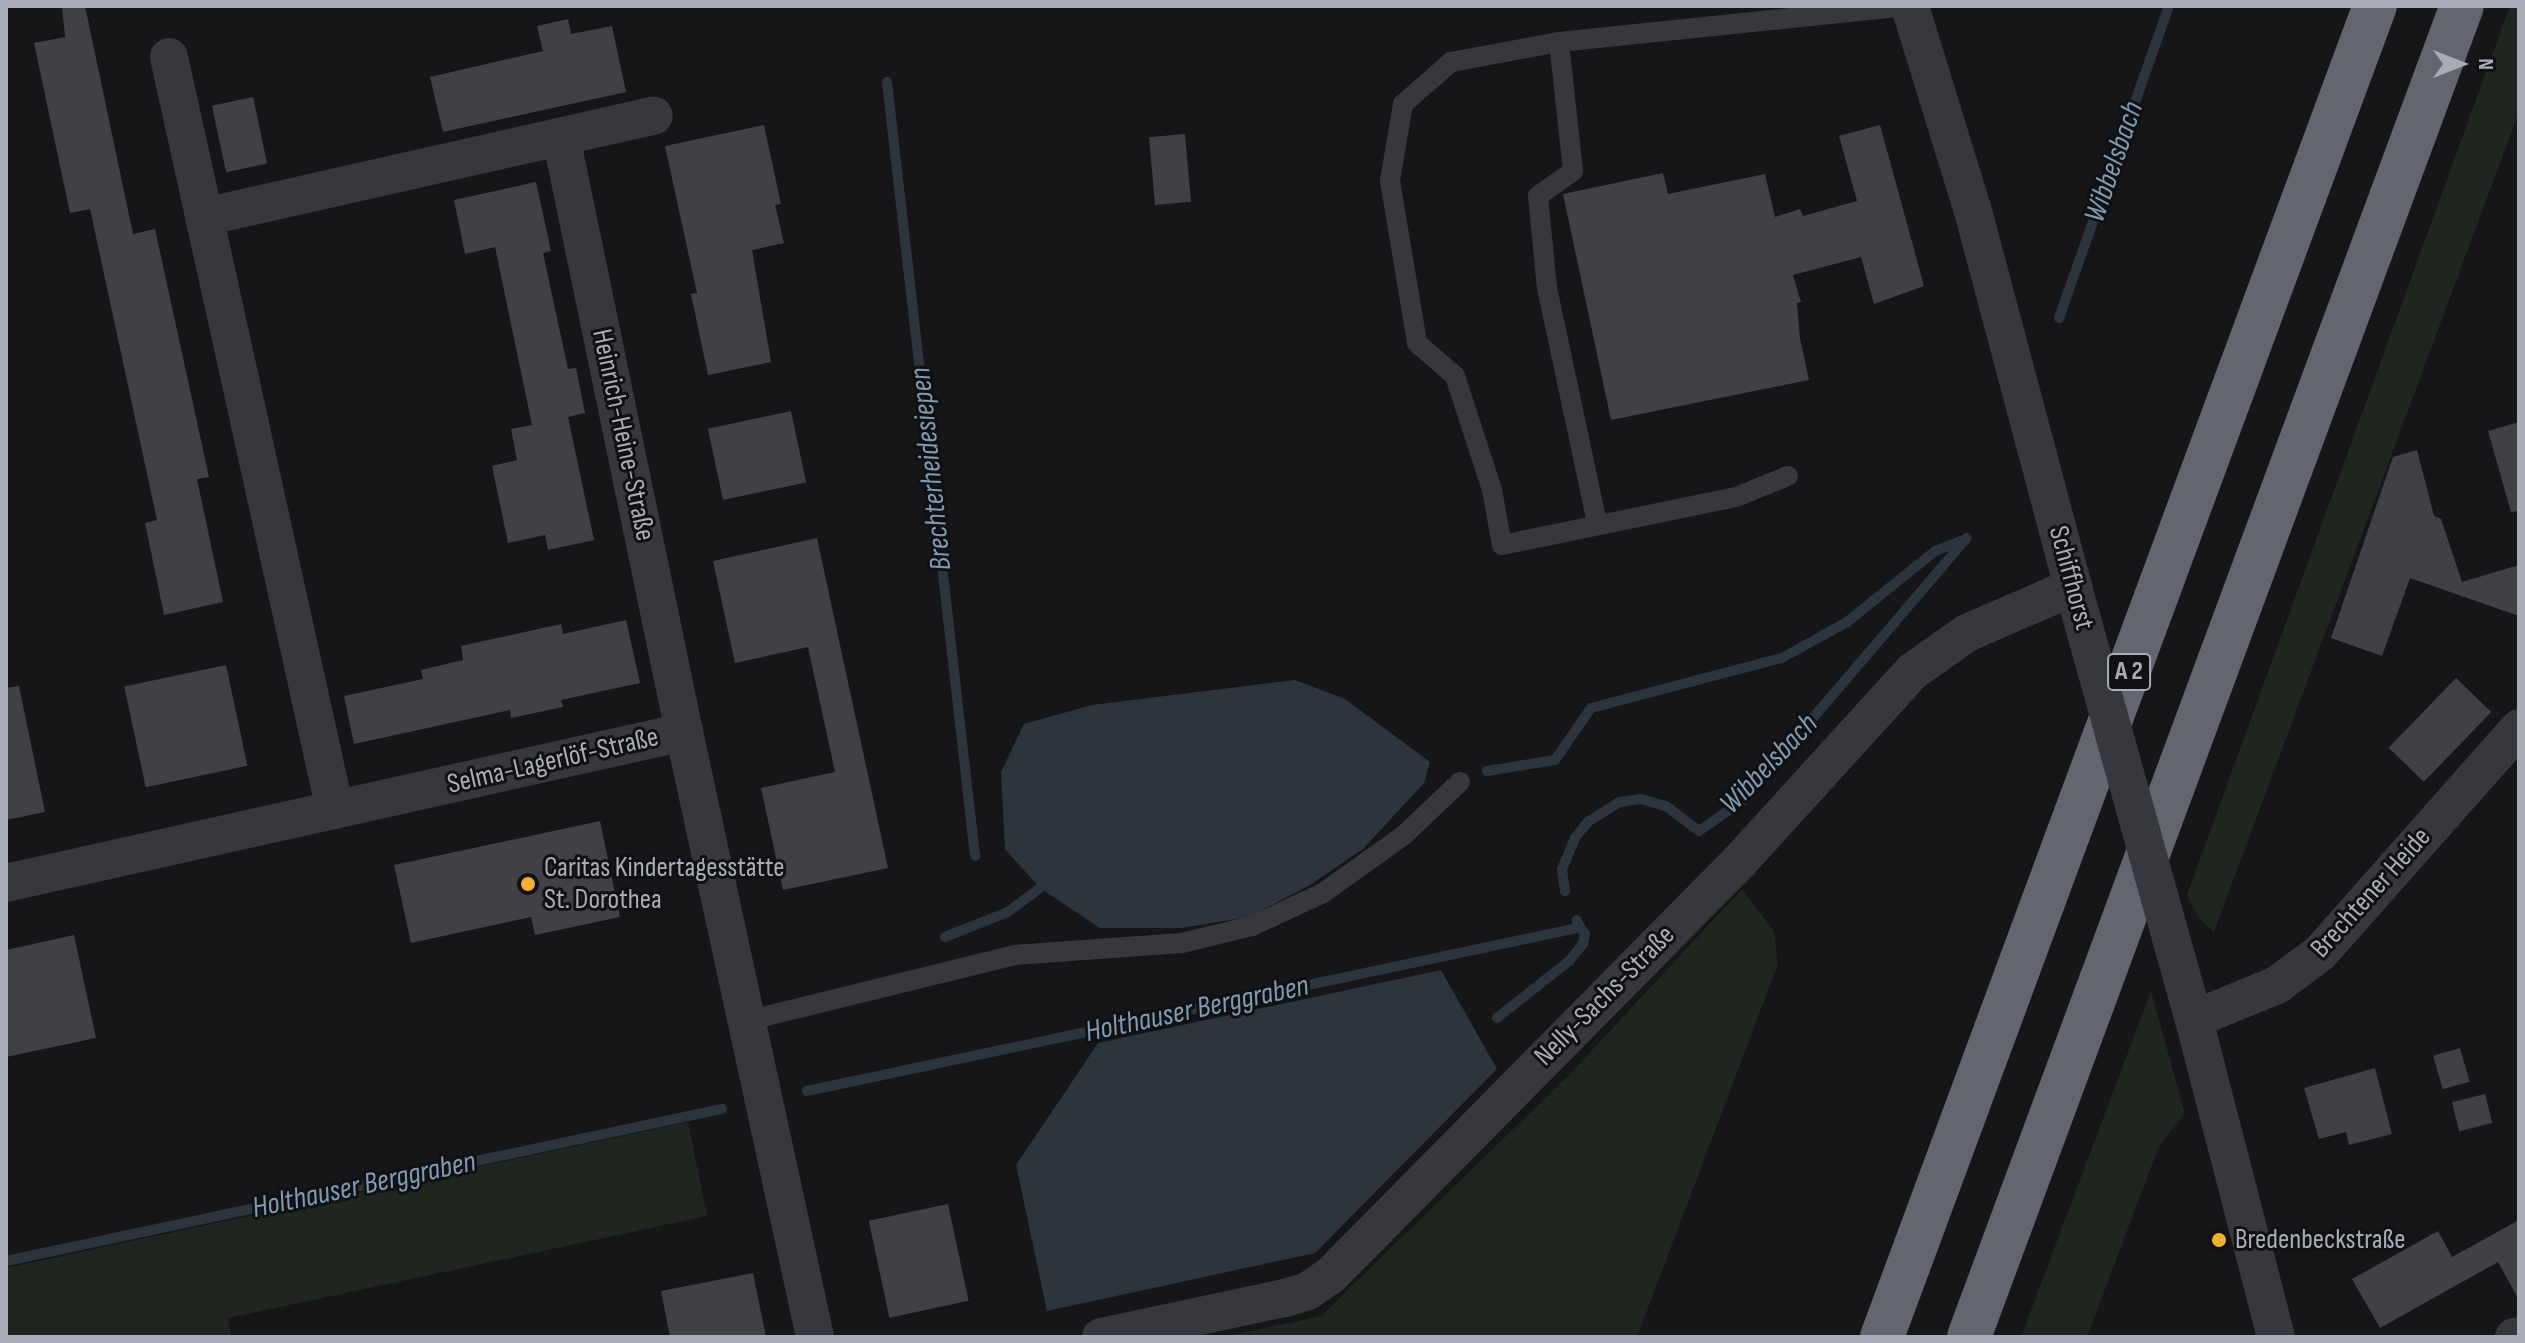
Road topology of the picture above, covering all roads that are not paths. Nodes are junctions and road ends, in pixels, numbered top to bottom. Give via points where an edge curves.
1 (1910, 6) edge
2 (2375, 6) edge
3 (2462, 6) edge
4 (1559, 42) junction
5 (169, 57) dead end
6 (654, 116) dead end
7 (561, 137) junction
8 (204, 217) junction
9 (1788, 476) dead end
10 (1597, 523) junction
11 (2073, 587) junction
12 (2519, 728) edge
13 (684, 732) junction
14 (1460, 782) dead end
15 (335, 810) junction
16 (6, 883) edge
17 (746, 1021) junction
18 (2203, 1028) junction
19 (815, 1337) edge
20 (1101, 1337) edge
21 (1882, 1337) edge
22 (1969, 1337) edge
23 (2276, 1337) edge

1 - 4 lane
1 - 11 street, Schiffhorst via 1972,208
2 - 21 highway, A 2
3 - 22 highway
4 - 10 lane via 1573,171 1538,196 1547,288
4 - 10 lane via 1451,62 1403,104 1390,181 1417,343 1455,376 1492,490 1502,545
5 - 8 street
6 - 7 street
7 - 8 street
7 - 13 street, Heinrich-Heine-Straße
8 - 15 street
9 - 10 lane via 1736,497
11 - 18 street, Schiffhorst, bridge
11 - 20 street, Nelly-Sachs-Straße via 1967,633 1913,671 1739,862 1331,1275 1308,1291 1285,1298
12 - 18 street, Brechtener Heide via 2320,953
13 - 15 street, Selma-Lagerlöf-Straße
13 - 17 street, Selma-Lagerlöf-Straße
14 - 17 lane via 1404,835 1323,893 1252,926 1182,943 1014,955
15 - 16 street, Selma-Lagerlöf-Straße
17 - 19 street, Selma-Lagerlöf-Straße
18 - 23 street, Schiffhorst

